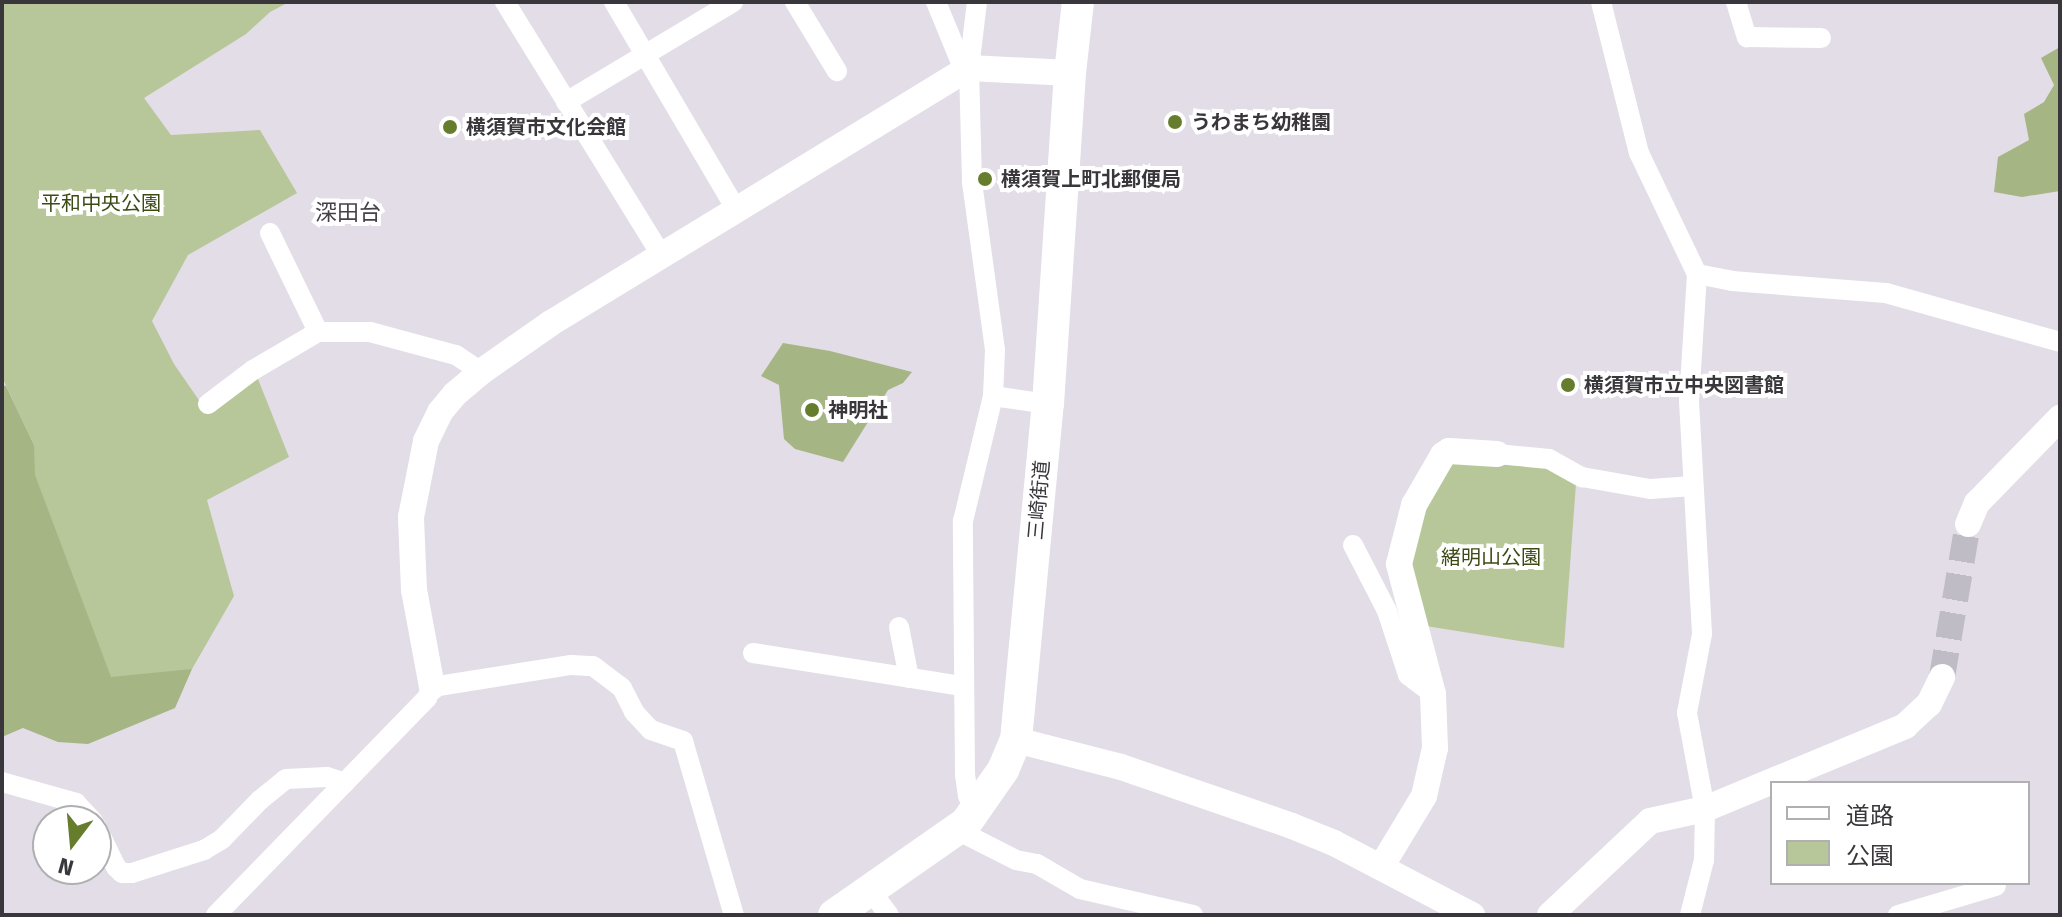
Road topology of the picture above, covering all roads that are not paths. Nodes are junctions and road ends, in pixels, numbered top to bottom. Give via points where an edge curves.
1 (505, 2) edge
2 (614, 2) edge
3 (733, 2) edge
4 (795, 2) edge
5 (936, 2) edge
6 (977, 2) edge
7 (1078, 2) edge
8 (1601, 2) edge
9 (1736, 2) edge
10 (1821, 38) dead end
11 (645, 55) junction
12 (967, 69) junction
13 (837, 71) dead end
14 (1070, 73) junction
15 (566, 102) junction
16 (736, 209) junction
17 (270, 233) dead end
18 (661, 255) junction
19 (1697, 274) junction
20 (318, 332) junction
21 (2060, 342) edge
22 (481, 372) junction
23 (993, 396) junction
24 (208, 404) dead end
25 (1048, 404) junction
26 (2060, 418) edge
27 (1497, 454) joint
28 (1693, 486) junction
29 (1968, 524) tunnel mouth
30 (1353, 545) dead end
31 (899, 627) dead end
32 (753, 653) dead end
33 (1942, 677) tunnel mouth
34 (909, 678) junction
35 (962, 686) junction
36 (432, 687) junction
37 (1433, 694) junction
38 (1016, 740) junction
39 (1772, 781) edge
40 (2, 782) edge
41 (1770, 782) edge
42 (345, 783) junction
43 (78, 805) edge
44 (1705, 809) junction
45 (967, 820) junction
46 (112, 859) edge
47 (1381, 867) junction
48 (1996, 886) dead end
49 (879, 903) edge
50 (216, 915) edge
51 (734, 915) edge
52 (834, 915) edge
53 (1193, 915) edge
54 (1472, 915) edge
55 (1550, 915) edge
56 (1690, 915) edge
57 (1898, 915) edge

1 - 15 street
2 - 11 street
3 - 11 street
4 - 13 street
5 - 12 street
6 - 12 street
7 - 14 main road, 三崎街道
8 - 19 street via 1639,153
9 - 10 street via 1747,37
11 - 15 street
11 - 16 street
12 - 14 street
12 - 16 street
12 - 23 street via 972,182 995,350
14 - 25 main road, 三崎街道
15 - 18 street
16 - 18 street
17 - 20 street
18 - 22 street
19 - 21 street via 1886,293
19 - 28 street via 1689,401
20 - 22 street via 370,332 456,355
20 - 24 street
22 - 36 street via 440,412 426,441 411,517 414,590
23 - 25 street
23 - 35 street via 963,521
25 - 38 main road, 三崎街道
26 - 29 street via 1977,503
27 - 28 street via 1549,459 1582,477 1650,489
27 - 37 street via 1449,451 1414,505 1399,564
28 - 44 street via 1702,634 1687,713
30 - 37 street via 1387,611 1408,675
31 - 34 street
32 - 34 street
33 - 39 street via 1929,704 1905,726
34 - 35 street
35 - 45 street
36 - 42 street
36 - 51 street via 593,666 622,688 651,730 683,741
37 - 47 street via 1431,773 1409,824
38 - 45 main road, 三崎街道 via 1003,770
38 - 47 street via 1121,767 1292,826
40 - 43 street
41 - 44 street
42 - 46 street via 327,777 286,779 204,850 132,873 122,873
42 - 50 street
44 - 55 street via 1650,821
44 - 56 street via 1704,860
45 - 49 main road, 三崎街道
45 - 53 street via 1016,860 1037,864 1080,889
47 - 54 street
48 - 57 street
49 - 52 main road, 三崎街道

